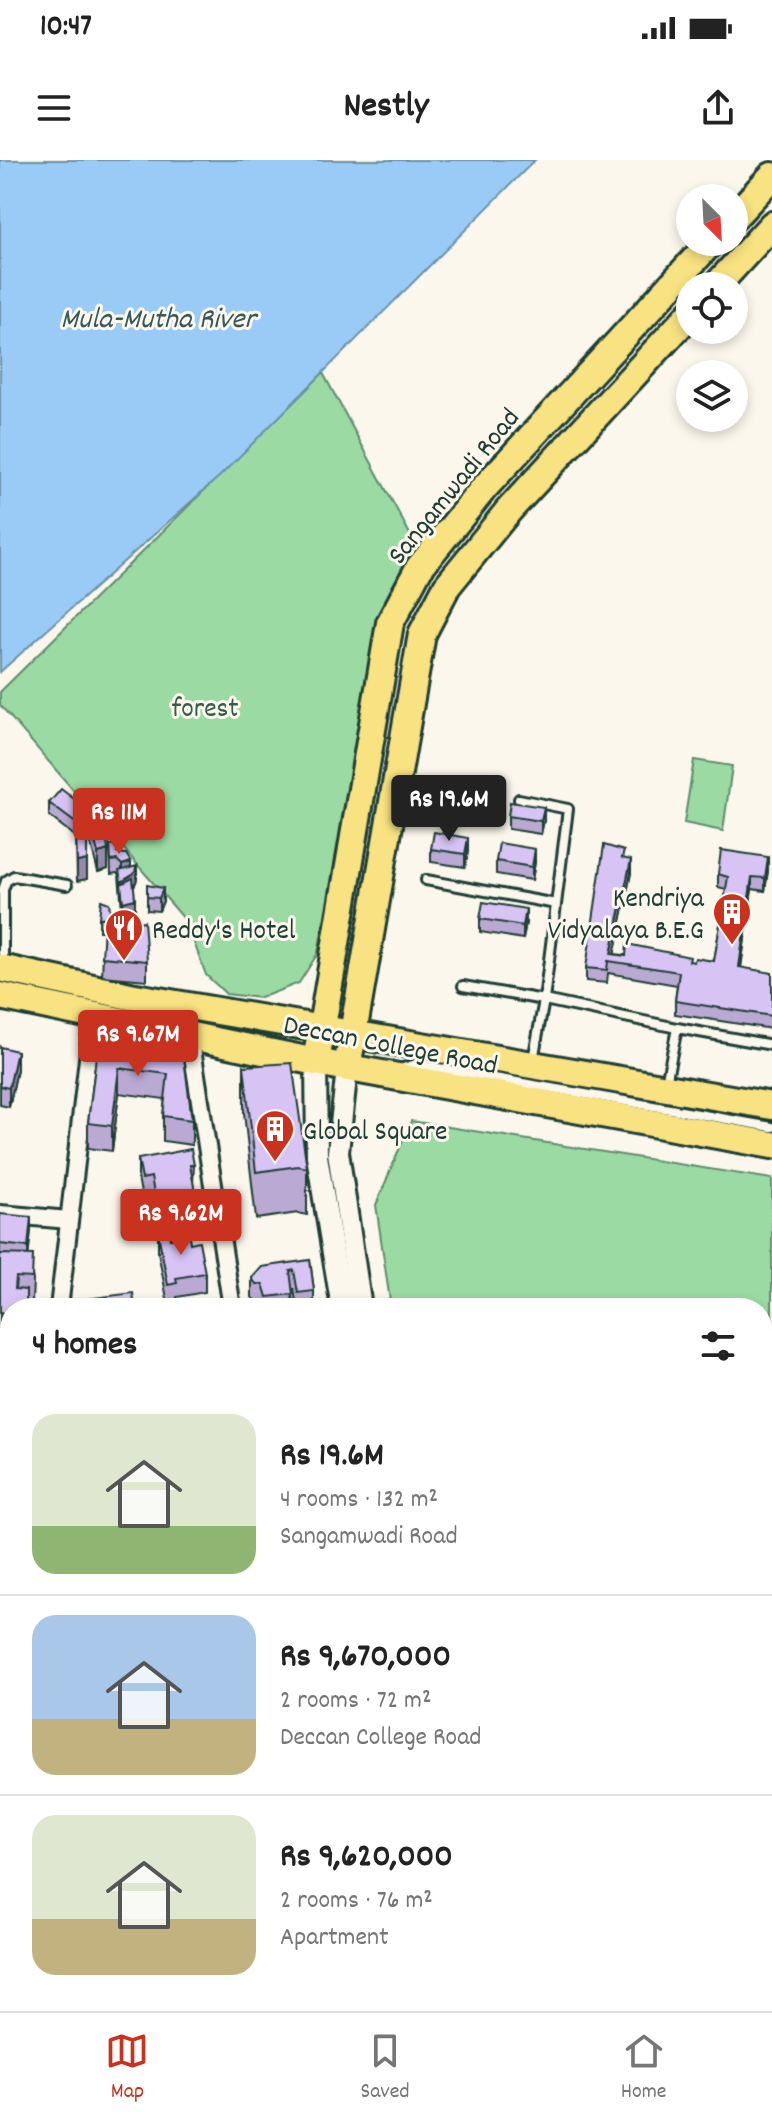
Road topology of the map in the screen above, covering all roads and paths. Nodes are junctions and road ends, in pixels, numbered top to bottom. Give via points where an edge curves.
1 (772, 176) edge
2 (748, 202) edge
3 (772, 225) edge
4 (698, 256) edge
5 (729, 272) edge
6 (676, 329) edge
7 (519, 799) dead end
8 (426, 880) dead end
9 (67, 885) dead end
10 (556, 904) junction
11 (2, 969) edge
12 (463, 986) dead end
13 (0, 996) edge
14 (544, 1000) junction
15 (93, 1016) junction
16 (321, 1028) junction
17 (677, 1028) junction
18 (353, 1034) junction
19 (190, 1036) junction
20 (392, 1041) junction
21 (772, 1045) edge
22 (316, 1062) junction
23 (416, 1064) junction
24 (533, 1065) junction
25 (347, 1068) junction
26 (378, 1074) junction
27 (665, 1088) junction
28 (772, 1106) edge
29 (772, 1127) edge
30 (772, 1145) edge
31 (0, 1214) edge
32 (69, 1220) junction
33 (60, 1298) edge
34 (230, 1298) edge
35 (340, 1298) edge
36 (360, 1298) edge

1 - 2 main road
3 - 5 main road
4 - 16 main road, Sangamwadi Road via 484,488 419,568 390,623
6 - 18 main road via 509,510 447,586 422,634
7 - 10 lane via 568,809
8 - 10 lane
9 - 11 lane via 14,876 6,881
10 - 14 lane
11 - 16 main road, Deccan College Road
12 - 14 lane
13 - 15 main road, Deccan College Road
14 - 17 lane
14 - 24 lane
15 - 19 main road, Deccan College Road
15 - 32 street
16 - 18 main road, Deccan College Road
16 - 22 main road, Sangamwadi Road
17 - 21 lane
17 - 27 lane
18 - 20 main road, Deccan College Road
18 - 25 main road
19 - 22 main road, Deccan College Road
19 - 34 street
20 - 23 lane
20 - 24 main road, Deccan College Road
22 - 25 main road, Deccan College Road
22 - 35 street via 317,1156
23 - 26 lane
23 - 29 lane
24 - 27 main road, Deccan College Road
25 - 26 main road, Deccan College Road
25 - 36 street via 338,1152
26 - 30 main road, Deccan College Road
27 - 28 main road, Deccan College Road
31 - 32 street
32 - 33 street

